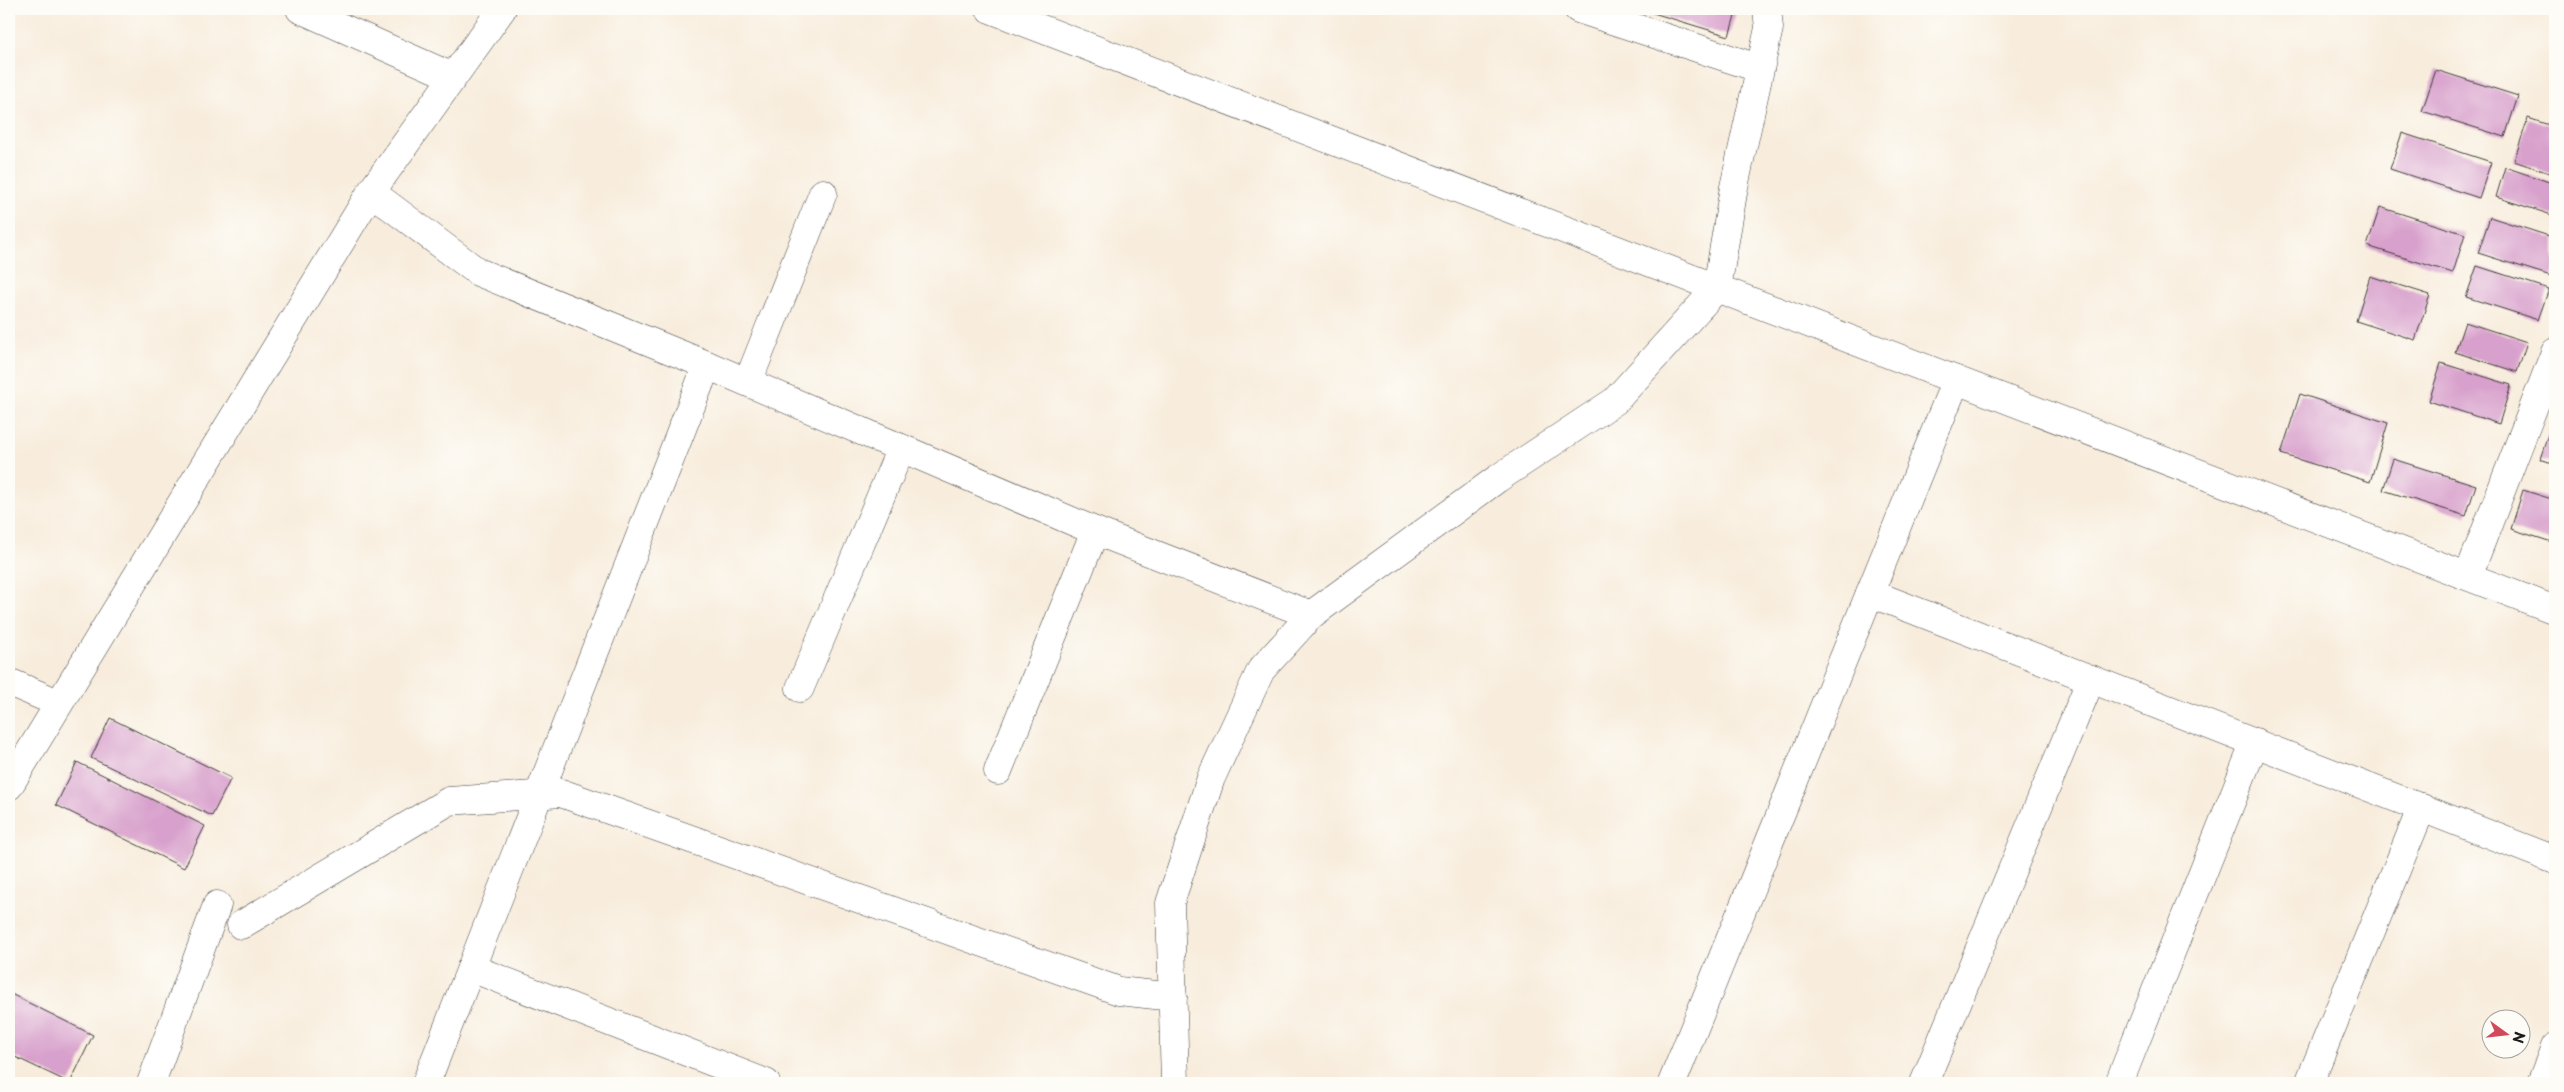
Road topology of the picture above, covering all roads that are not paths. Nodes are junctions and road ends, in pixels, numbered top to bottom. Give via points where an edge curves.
1 (300, 9) edge
2 (502, 9) edge
3 (990, 9) edge
4 (1578, 9) edge
5 (1767, 9) edge
6 (1758, 68) junction
7 (454, 77) junction
8 (371, 192) junction
9 (823, 193) dead end
10 (1717, 288) junction
11 (2555, 352) edge
12 (707, 365) junction
13 (1956, 380) junction
14 (748, 382) junction
15 (901, 448) junction
16 (1095, 531) junction
17 (2468, 576) junction
18 (1870, 593) junction
19 (2555, 610) edge
20 (1311, 615) junction
21 (2091, 679) junction
22 (9, 682) edge
23 (800, 688) dead end
24 (58, 702) junction
25 (2255, 742) junction
26 (998, 771) dead end
27 (9, 786) edge
28 (539, 793) junction
29 (2422, 807) junction
30 (2555, 860) edge
31 (217, 905) dead end
32 (241, 925) dead end
33 (471, 968) junction
34 (1173, 997) junction
35 (2555, 1047) edge
36 (151, 1083) edge
37 (426, 1083) edge
38 (766, 1083) edge
39 (1175, 1083) edge
40 (1672, 1083) edge
41 (1924, 1083) edge
42 (2119, 1083) edge
43 (2309, 1083) edge
44 (2541, 1083) edge

1 - 7 street
2 - 7 street
3 - 10 street
4 - 6 street
5 - 6 street via 1769,28
6 - 10 street
7 - 8 street
8 - 12 street via 478,272
8 - 24 street
9 - 14 street
10 - 13 street
10 - 20 street via 1615,401 1497,479
11 - 17 street
12 - 14 street
12 - 28 street
13 - 17 street
13 - 18 street
14 - 15 street
15 - 16 street
15 - 23 street
16 - 20 street
16 - 26 street
17 - 19 street
18 - 21 street
18 - 40 street
20 - 34 street via 1261,670 1211,778 1170,902
21 - 25 street
21 - 41 street
22 - 24 street
24 - 27 street
25 - 29 street
25 - 42 street
28 - 32 street via 449,801
28 - 33 street
28 - 34 street via 561,793 1119,990
29 - 30 street
29 - 43 street
31 - 36 street
33 - 37 street
33 - 38 street
34 - 39 street
35 - 44 street

